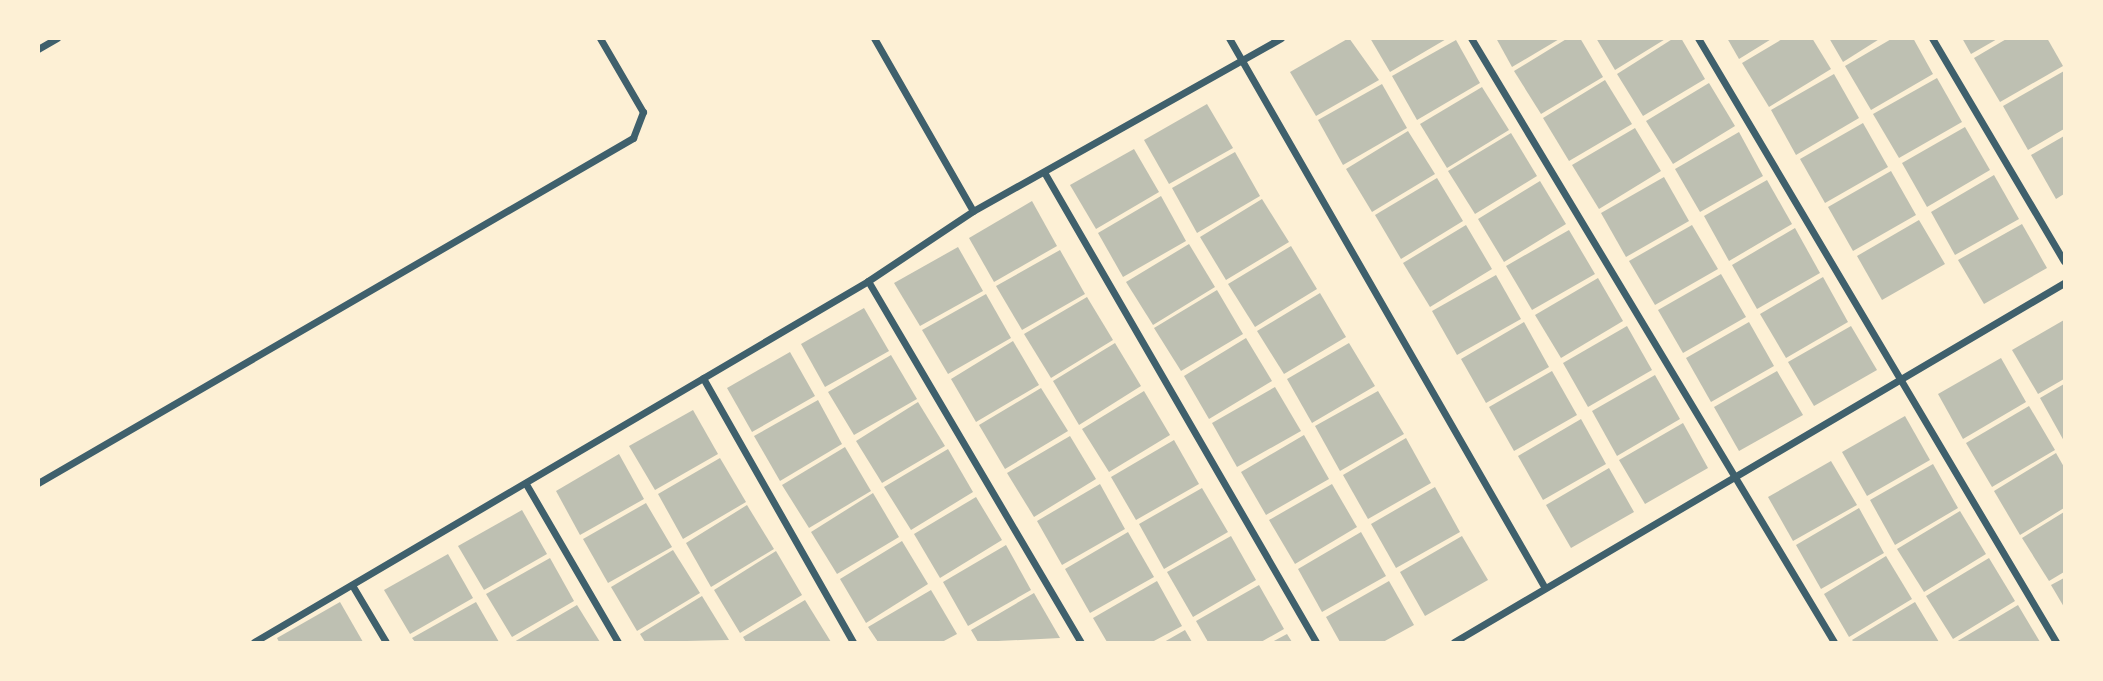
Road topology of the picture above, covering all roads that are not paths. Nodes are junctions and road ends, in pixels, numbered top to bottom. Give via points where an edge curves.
1 (57, 38) edge
2 (600, 38) edge
3 (874, 38) edge
4 (1229, 38) edge
5 (1280, 38) edge
6 (1471, 38) edge
7 (1698, 38) edge
8 (1932, 38) edge
9 (38, 50) edge
10 (1242, 61) junction
11 (1044, 172) junction
12 (974, 211) junction
13 (2064, 261) edge
14 (868, 281) junction
15 (2064, 283) edge
16 (703, 378) junction
17 (1900, 378) junction
18 (1735, 472) junction
19 (38, 483) edge
20 (526, 484) junction
21 (352, 585) junction
22 (1545, 588) junction
23 (254, 642) edge
24 (386, 642) edge
25 (618, 642) edge
26 (853, 642) edge
27 (1082, 642) edge
28 (1316, 642) edge
29 (1454, 642) edge
30 (1835, 642) edge
31 (2056, 642) edge

1 - 9 street
2 - 19 street via 643,111 633,138
3 - 12 street
4 - 10 street
5 - 10 street
6 - 18 street
7 - 17 street
8 - 13 street
10 - 11 street
10 - 22 street
11 - 12 street
11 - 28 street
12 - 14 street
14 - 16 street
14 - 27 street
15 - 17 street
16 - 20 street
16 - 26 street
17 - 18 street
17 - 31 street
18 - 22 street
18 - 30 street
20 - 21 street
20 - 25 street
21 - 23 street
21 - 24 street
22 - 29 street

